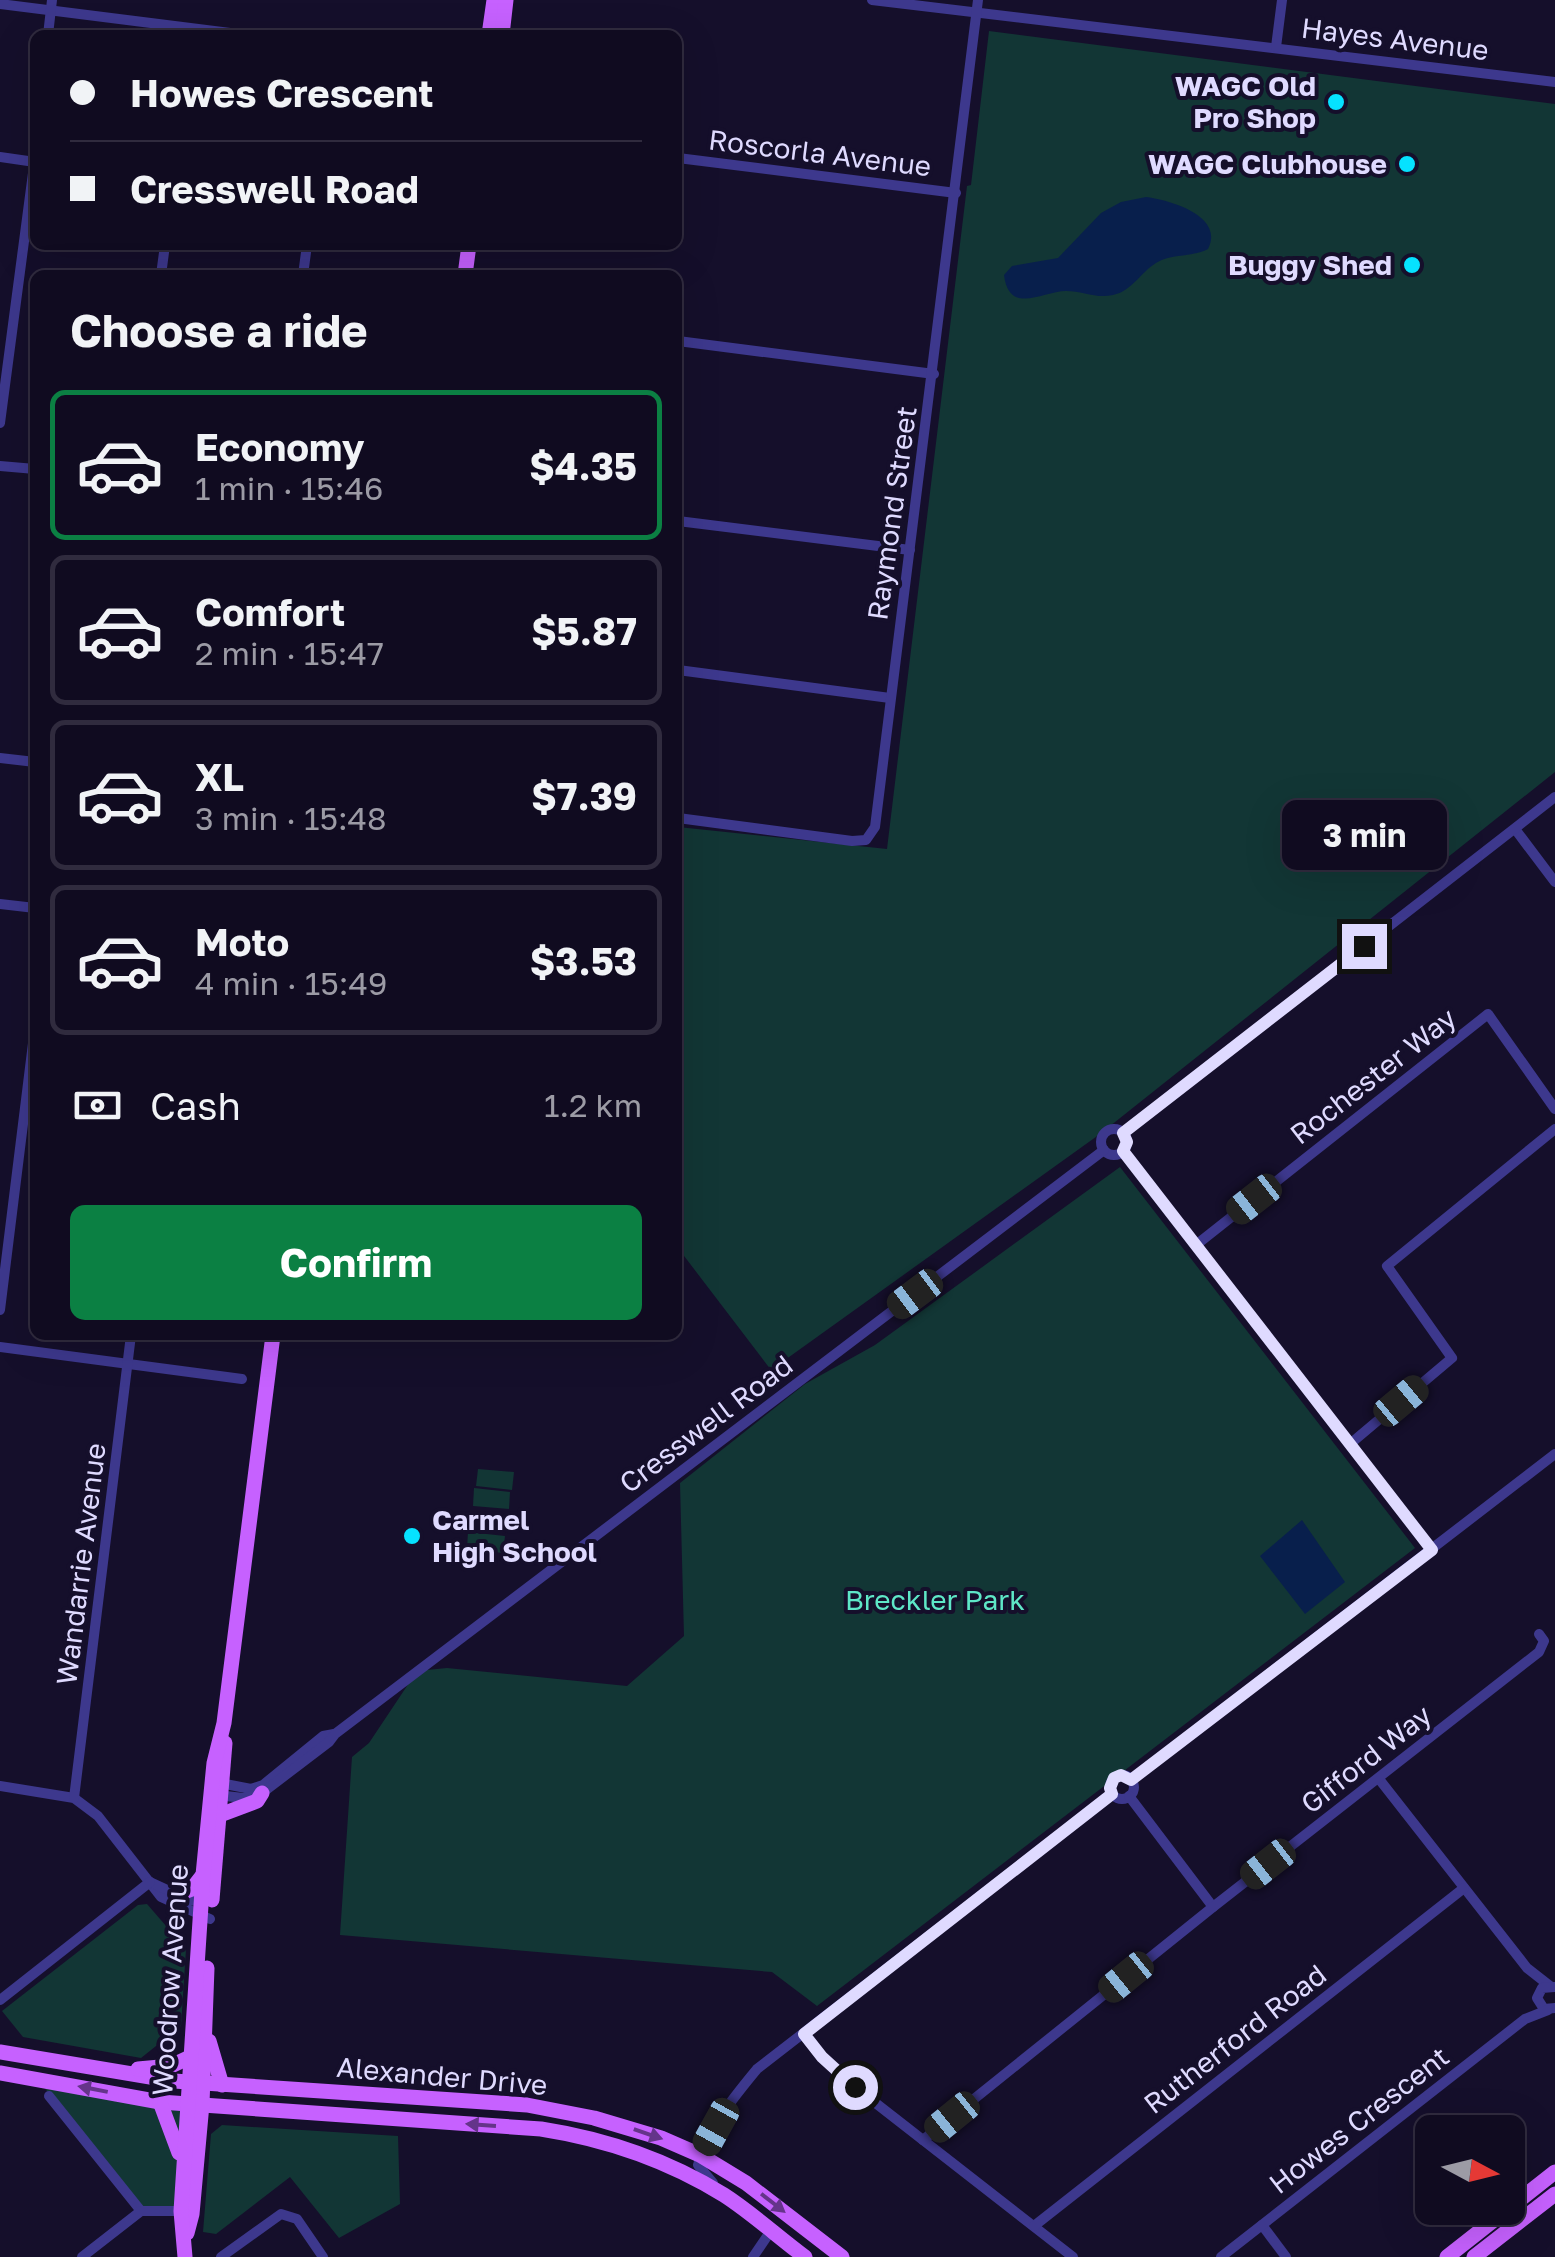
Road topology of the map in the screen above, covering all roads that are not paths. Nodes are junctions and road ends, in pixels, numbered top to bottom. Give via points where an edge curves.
1 (494, 0) edge
2 (506, 0) edge
3 (872, 0) edge
4 (978, 0) edge
5 (1282, 0) edge
6 (0, 4) edge
7 (52, 5) edge
8 (977, 13) junction
9 (49, 30) edge
10 (186, 30) edge
11 (490, 30) edge
12 (503, 30) edge
13 (1276, 47) junction
14 (1555, 82) edge
15 (0, 158) edge
16 (682, 159) edge
17 (30, 160) edge
18 (956, 193) junction
19 (30, 198) edge
20 (682, 342) edge
21 (934, 374) junction
22 (0, 423) edge
23 (0, 466) edge
24 (30, 469) edge
25 (682, 522) edge
26 (910, 550) junction
27 (682, 671) edge
28 (890, 698) junction
29 (0, 758) edge
30 (30, 761) edge
31 (1555, 797) edge
32 (682, 819) edge
33 (1515, 830) junction
34 (1555, 882) edge
35 (0, 904) edge
36 (30, 907) edge
37 (30, 1067) edge
38 (1555, 1109) edge
39 (1555, 1130) edge
40 (1123, 1133) junction
41 (1104, 1150) junction
42 (1123, 1151) junction
43 (1196, 1245) junction
44 (0, 1310) edge
45 (131, 1340) edge
46 (272, 1340) edge
47 (0, 1347) edge
48 (128, 1364) junction
49 (242, 1379) dead end
50 (1350, 1444) junction
51 (1555, 1454) edge
52 (1432, 1550) junction
53 (1539, 1634) dead end
54 (335, 1734) junction
55 (1379, 1779) junction
56 (1131, 1780) junction
57 (0, 1786) edge
58 (217, 1789) junction
59 (262, 1793) junction
60 (1112, 1794) junction
61 (1129, 1796) junction
62 (74, 1798) junction
63 (220, 1815) junction
64 (202, 1876) junction
65 (150, 1882) junction
66 (1464, 1888) junction
67 (176, 1895) junction
68 (1212, 1907) junction
69 (206, 1910) junction
70 (1527, 1968) junction
71 (1554, 1987) edge
72 (1538, 1997) junction
73 (0, 2000) edge
74 (1552, 2010) edge
75 (1525, 2019) junction
76 (206, 2033) junction
77 (804, 2034) junction
78 (0, 2052) edge
79 (190, 2057) junction
80 (120, 2072) junction
81 (0, 2073) edge
82 (196, 2083) junction
83 (222, 2085) junction
84 (49, 2096) dead end
85 (160, 2102) junction
86 (194, 2103) junction
87 (923, 2140) junction
88 (700, 2155) junction
89 (654, 2160) junction
90 (184, 2166) junction
91 (1555, 2172) edge
92 (1555, 2194) edge
93 (724, 2195) junction
94 (1532, 2200) junction
95 (141, 2211) junction
96 (181, 2211) junction
97 (1262, 2225) junction
98 (1034, 2226) junction
99 (770, 2232) junction
100 (185, 2250) edge
101 (82, 2257) edge
102 (221, 2257) edge
103 (323, 2257) edge
104 (754, 2257) edge
105 (805, 2257) edge
106 (842, 2257) edge
107 (1072, 2257) edge
108 (1221, 2257) edge
109 (1286, 2257) edge
110 (1446, 2257) edge
111 (1474, 2257) edge

1 - 11 main road
2 - 12 main road
3 - 8 street, Hayes Avenue
4 - 8 street, Raymond Street
5 - 13 street
6 - 7 street
7 - 9 street
7 - 10 street
8 - 13 street, Hayes Avenue
8 - 18 street, Raymond Street
13 - 14 street, Hayes Avenue
15 - 17 street
16 - 18 street, Roscorla Avenue
18 - 21 street, Raymond Street
19 - 22 street
20 - 21 street
21 - 26 street, Raymond Street
23 - 24 street
25 - 26 street
26 - 28 street, Raymond Street
27 - 28 street
28 - 32 street, Raymond Street via 875,827 866,840
29 - 30 street
31 - 33 street, Cresswell Road
33 - 34 street
33 - 40 street, Cresswell Road
35 - 36 street
37 - 44 street
38 - 43 street, Rochester Way via 1488,1014
39 - 50 street via 1386,1266 1452,1358
40 - 41 street, Cresswell Road via 1106,1132
40 - 42 street
41 - 42 street
41 - 54 street, Cresswell Road
42 - 43 street
43 - 50 street
45 - 48 street, Wandarrie Avenue
46 - 58 main road, Woodrow Avenue
47 - 48 street
48 - 49 street
48 - 62 street, Wandarrie Avenue
50 - 52 street
51 - 52 street
52 - 56 street
53 - 55 street, Gifford Way via 1539,1652
54 - 58 street, Cresswell Road via 323,1736 263,1785
54 - 59 street, Cresswell Road
55 - 66 street
55 - 68 street, Gifford Way
56 - 60 street via 1114,1778
56 - 61 street
57 - 62 street
58 - 59 street via 244,1798
58 - 63 main road, Woodrow Avenue
58 - 64 main road, Woodrow Avenue
59 - 63 main road
60 - 61 street
60 - 77 street
61 - 68 street
62 - 65 street via 98,1816
63 - 69 main road, Woodrow Avenue
64 - 67 main road
64 - 69 main road, Woodrow Avenue
65 - 67 street
65 - 69 street via 161,1897
65 - 73 street
66 - 70 street
66 - 98 street, Rutherford Road
67 - 69 street
68 - 87 street, Gifford Way
69 - 76 main road, Woodrow Avenue
69 - 79 main road, Woodrow Avenue
70 - 71 street
70 - 72 street
71 - 72 street via 1542,1988
72 - 74 street
72 - 75 street, Howes Crescent
74 - 75 street, Howes Crescent
75 - 97 street, Howes Crescent
76 - 82 main road, Woodrow Avenue
76 - 83 main road
77 - 87 street via 844,2077
77 - 88 street via 757,2069
78 - 80 main road, Alexander Drive
79 - 80 main road via 164,2068
79 - 82 main road, Woodrow Avenue
80 - 82 main road, Alexander Drive
85 -> 81 main road, Alexander Drive
82 - 83 main road, Alexander Drive
82 - 86 main road, Woodrow Avenue
83 -> 88 main road, Alexander Drive via 528,2105 611,2122
84 - 95 street
85 - 86 main road, Alexander Drive
85 - 90 main road
89 -> 86 main road, Alexander Drive via 541,2129
86 - 90 main road, Woodrow Avenue
86 - 100 main road, Woodrow Avenue
87 - 98 street
88 - 89 street via 672,2164
88 - 93 street via 701,2172
88 -> 106 main road, Alexander Drive
89 - 93 main road, Alexander Drive
90 - 96 main road, Woodrow Avenue
91 - 94 main road
92 - 94 main road
93 - 99 main road, Alexander Drive
94 - 110 main road
94 - 111 main road
95 - 96 street
95 - 101 street
96 - 100 main road, Woodrow Avenue
97 - 108 street, Howes Crescent
97 - 109 street
98 - 107 street
99 - 104 street
99 - 105 main road, Alexander Drive
102 - 103 street via 281,2214 297,2219

